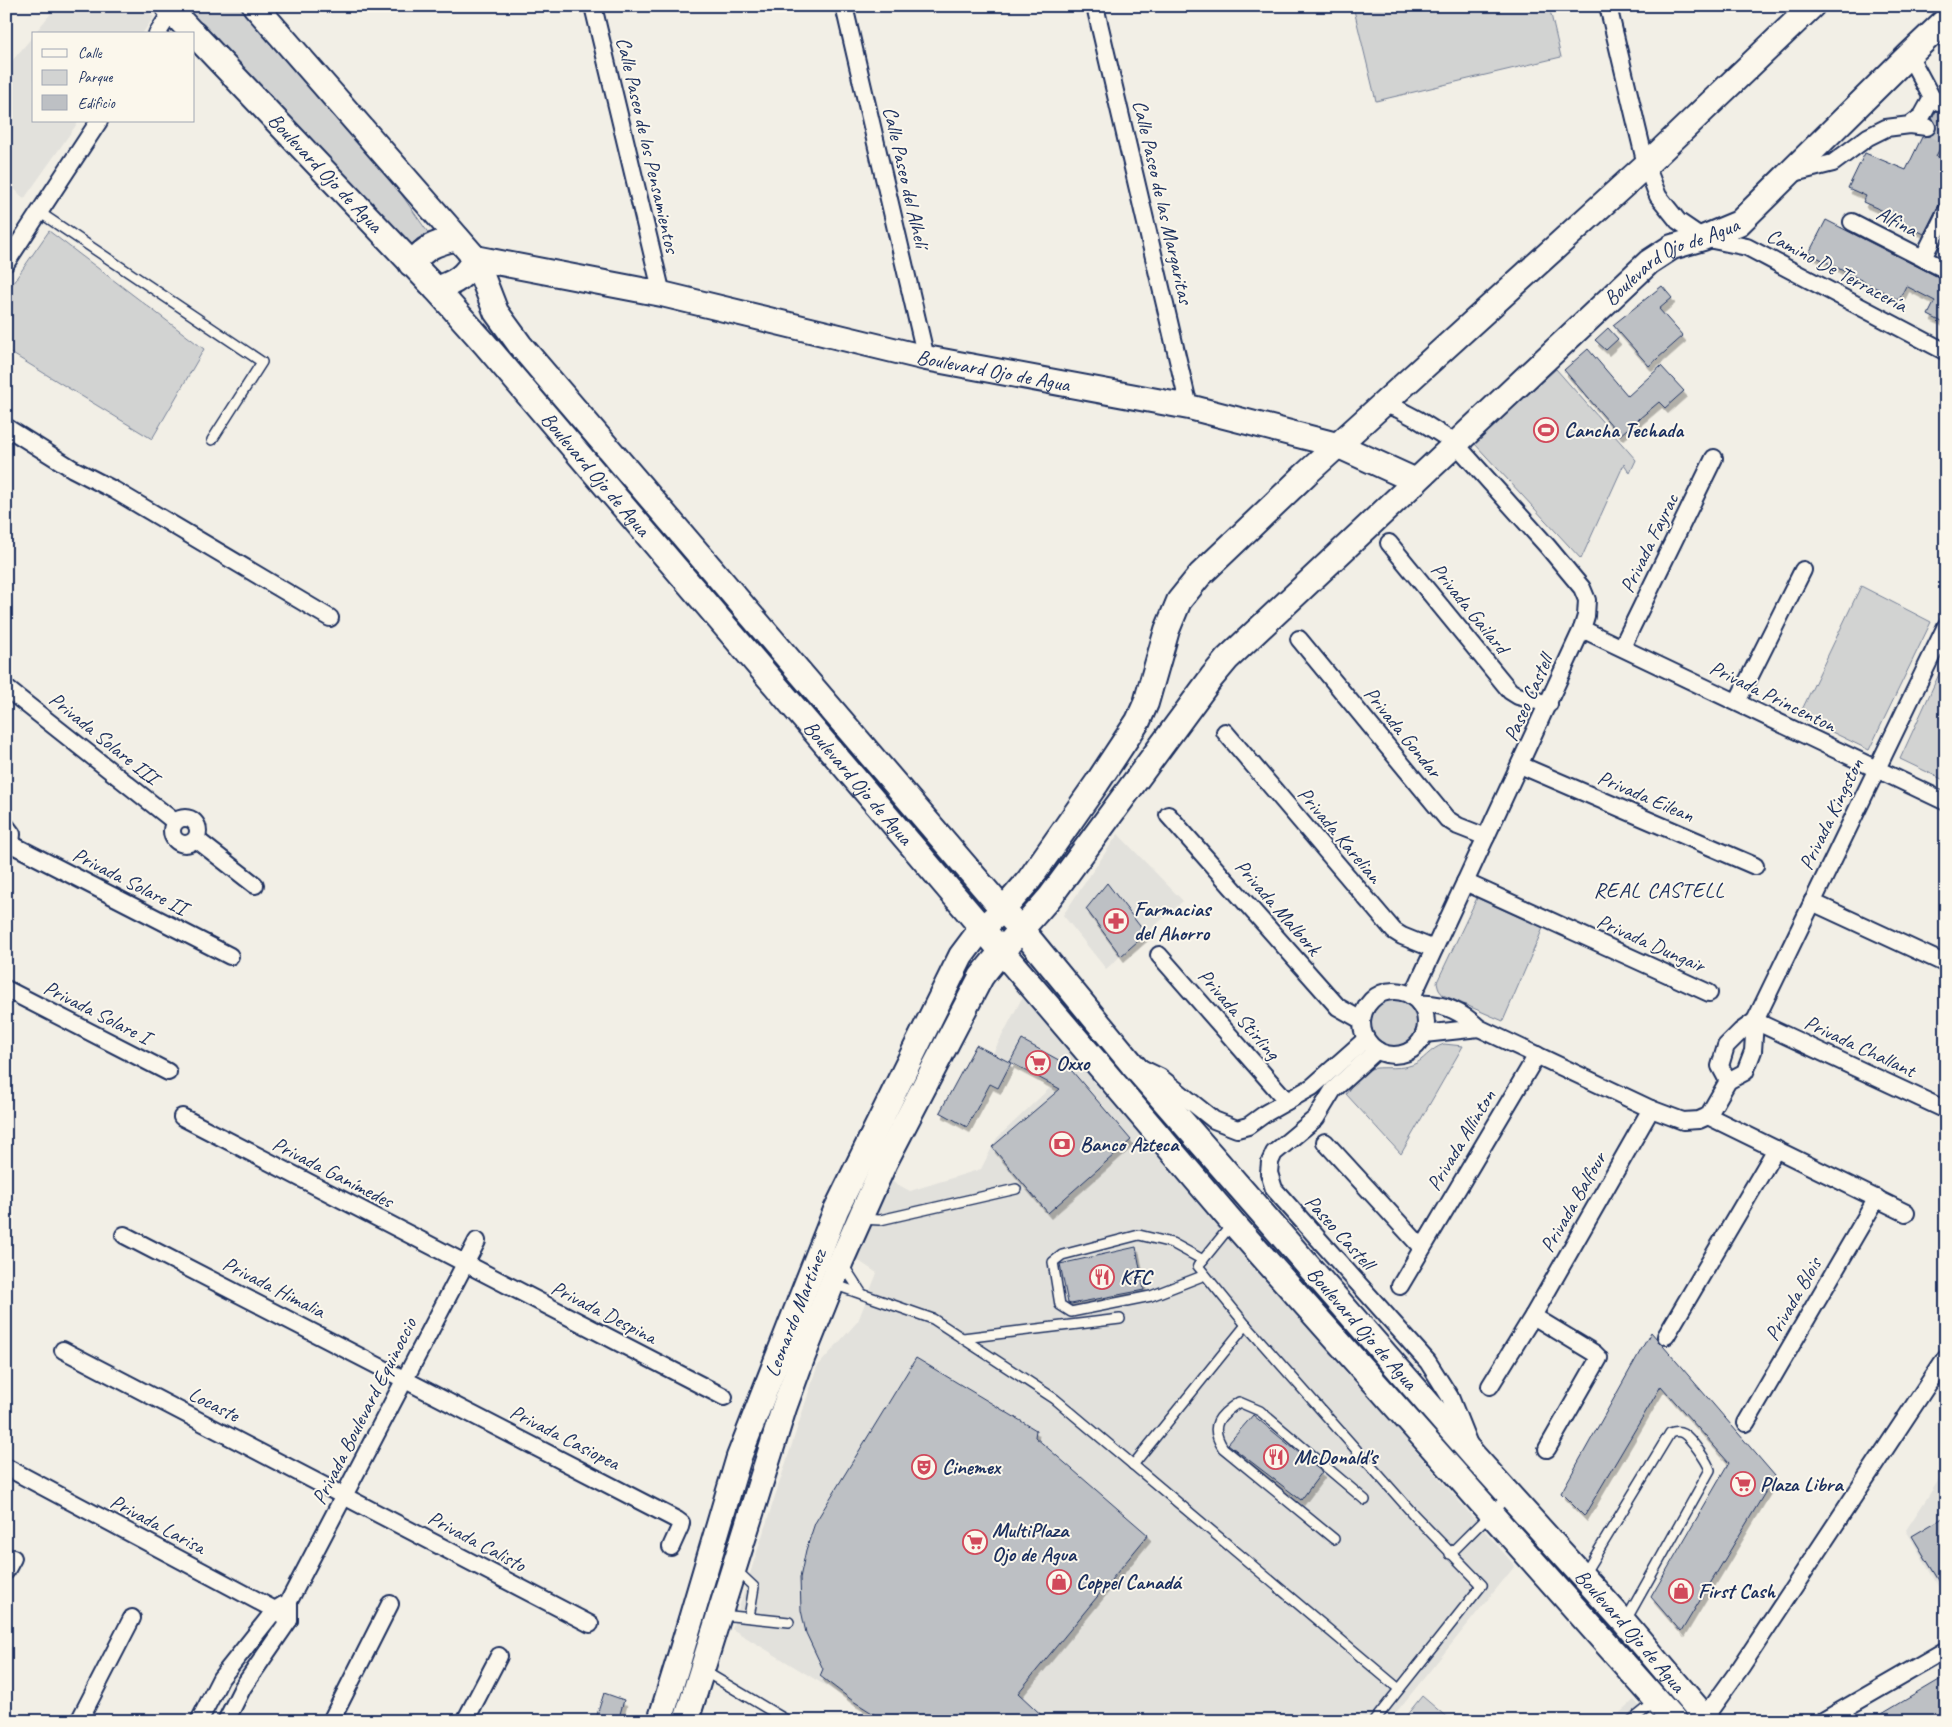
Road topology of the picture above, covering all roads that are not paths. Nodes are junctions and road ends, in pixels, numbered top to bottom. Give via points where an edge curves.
1 (255, 6) edge
2 (593, 6) edge
3 (844, 6) edge
4 (1095, 6) edge
5 (1608, 6) edge
6 (1812, 6) edge
7 (169, 9) edge
8 (1946, 20) edge
9 (158, 32) edge
10 (192, 32) edge
11 (195, 35) edge
12 (1909, 54) junction
13 (98, 122) edge
14 (1910, 125) junction
15 (1927, 127) tunnel mouth
16 (1646, 165) junction
17 (1790, 174) junction
18 (39, 212) junction
19 (1946, 212) edge
20 (1852, 222) dead end
21 (457, 238) junction
22 (1703, 238) junction
23 (475, 258) junction
24 (1923, 258) junction
25 (6, 263) edge
26 (411, 264) junction
27 (1946, 270) edge
28 (436, 289) junction
29 (662, 294) junction
30 (1946, 352) edge
31 (926, 358) junction
32 (1383, 404) junction
33 (1189, 407) junction
34 (6, 427) edge
35 (212, 440) dead end
36 (1456, 443) junction
37 (1337, 445) junction
38 (1714, 458) dead end
39 (1416, 481) junction
40 (1389, 543) dead end
41 (1803, 570) dead end
42 (330, 618) dead end
43 (1946, 626) edge
44 (1582, 629) junction
45 (1299, 639) dead end
46 (1622, 647) junction
47 (6, 688) edge
48 (1737, 702) junction
49 (1549, 704) junction
50 (1225, 732) dead end
51 (1520, 765) junction
52 (1876, 770) junction
53 (1946, 802) edge
54 (1168, 815) dead end
55 (6, 826) edge
56 (1486, 837) junction
57 (9, 846) edge
58 (1755, 866) dead end
59 (1465, 882) junction
60 (255, 884) dead end
61 (1812, 902) junction
62 (1003, 910) junction
63 (982, 928) junction
64 (1022, 930) junction
65 (1434, 949) junction
66 (1001, 950) junction
67 (1159, 955) dead end
68 (230, 956) dead end
69 (1946, 964) edge
70 (6, 989) edge
71 (1709, 993) dead end
72 (1416, 1000) junction
73 (1361, 1020) junction
74 (1755, 1021) junction
75 (1479, 1028) junction
76 (1424, 1034) junction
77 (1371, 1045) junction
78 (1536, 1055) junction
79 (1132, 1064) junction
80 (168, 1072) dead end
81 (1728, 1081) junction
82 (1287, 1101) junction
83 (1651, 1109) junction
84 (1946, 1110) edge
85 (1708, 1116) junction
86 (182, 1117) dead end
87 (1325, 1142) dead end
88 (1776, 1149) junction
89 (1016, 1189) dead end
90 (1877, 1198) junction
91 (1906, 1213) dead end
92 (860, 1219) junction
93 (1233, 1222) junction
94 (124, 1235) dead end
95 (824, 1240) junction
96 (477, 1241) dead end
97 (1422, 1248) junction
98 (1203, 1260) junction
99 (841, 1261) junction
100 (465, 1264) junction
101 (1204, 1275) junction
102 (832, 1284) junction
103 (1400, 1286) dead end
104 (862, 1294) junction
105 (799, 1303) junction
106 (1532, 1316) junction
107 (1120, 1319) dead end
108 (1246, 1325) junction
109 (1666, 1336) dead end
110 (963, 1338) junction
111 (63, 1350) dead end
112 (1946, 1357) edge
113 (405, 1378) junction
114 (1490, 1386) dead end
115 (724, 1397) dead end
116 (1746, 1423) dead end
117 (1547, 1449) dead end
118 (1474, 1456) junction
119 (1134, 1465) junction
120 (6, 1467) edge
121 (1509, 1494) junction
122 (344, 1496) junction
123 (1365, 1500) dead end
124 (1492, 1512) junction
125 (1334, 1539) dead end
126 (671, 1547) dead end
127 (1450, 1554) junction
128 (734, 1568) junction
129 (1583, 1576) junction
130 (289, 1601) junction
131 (390, 1604) dead end
132 (275, 1610) junction
133 (719, 1615) junction
134 (750, 1617) junction
135 (132, 1618) dead end
136 (289, 1620) junction
137 (789, 1622) dead end
138 (1625, 1623) junction
139 (590, 1624) dead end
140 (1946, 1650) edge
141 (499, 1656) dead end
142 (678, 1663) junction
143 (701, 1670) junction
144 (1399, 1689) junction
145 (1656, 1700) junction
146 (1707, 1719) edge
147 (79, 1721) edge
148 (200, 1721) edge
149 (226, 1721) edge
150 (330, 1721) edge
151 (464, 1721) edge
152 (660, 1721) edge
153 (686, 1721) edge
154 (788, 1721) edge
155 (1374, 1721) edge
156 (1631, 1721) edge
157 (1674, 1721) edge
158 (1823, 1721) edge

1 - 21 main road, Boulevard Ojo de Agua
2 - 29 street, Calle Paseo de los Pensamientos
3 - 31 street, Calle Paseo del Alhelí
4 - 33 street, Calle Paseo de las Margaritas
5 - 16 street
6 - 16 main road
7 - 9 street
7 - 10 main road, Boulevard Ojo de Agua
8 - 12 main road, Boulevard Ojo de Agua
11 - 26 main road, Boulevard Ojo de Agua
12 - 14 street via 1936,100
12 - 17 main road, Boulevard Ojo de Agua
13 - 18 street
14 - 15 street
14 - 17 street via 1886,128 1833,163
16 - 22 street via 1658,196 1678,221
16 - 32 main road
17 - 22 main road, Boulevard Ojo de Agua via 1739,223
18 - 25 street
18 - 35 lane via 262,362
19 - 24 street, Alfina
20 - 24 street, Alfina
21 - 23 main road, Boulevard Ojo de Agua
21 - 26 main road via 424,249
22 - 30 street, Camino De Terracería via 1747,247
22 - 36 main road, Boulevard Ojo de Agua via 1672,248 1649,262
23 - 28 main road via 468,272
23 - 29 main road, Boulevard Ojo de Agua
23 - 62 main road, Boulevard Ojo de Agua via 496,312 520,345
24 - 27 street, Alfina
26 - 28 main road, Boulevard Ojo de Agua
28 - 63 main road, Boulevard Ojo de Agua
29 - 31 main road, Boulevard Ojo de Agua
31 - 33 main road, Boulevard Ojo de Agua
32 - 36 street, Paseo Castell via 1417,419
32 - 37 main road
33 - 37 main road, Boulevard Ojo de Agua
34 - 42 street
36 - 39 main road, Boulevard Ojo de Agua
36 - 44 street, Paseo Castell via 1582,588 1587,600
37 - 39 main road, Boulevard Ojo de Agua
37 - 62 main road via 1200,575 1179,601 1138,721 1029,880
38 - 46 street, Privada Fayrac
39 - 64 main road, Boulevard Ojo de Agua via 1212,676 1050,897
40 - 49 street, Privada Gailard via 1510,691
41 - 48 street
43 - 52 street, Privada Kingston
44 - 46 street, Privada Princenton
44 - 49 street, Paseo Castell
45 - 56 street, Privada Gondar via 1447,819
46 - 48 street, Privada Princenton
47 - 60 street, Privada Solare III via 176,822 184,818 194,821 199,830 196,839
48 - 52 street, Privada Princenton
49 - 51 street, Paseo Castell
50 - 65 street, Privada Karelian via 1394,931
51 - 56 street, Paseo Castell
51 - 58 street, Privada Eilean
52 - 53 street, Privada Princenton
52 - 61 street, Privada Kingston
54 - 73 street, Privada Malbork via 1338,1007
55 - 57 street via 12,834
56 - 59 street, Paseo Castell
57 - 68 street, Privada Solare II
59 - 65 street, Paseo Castell
59 - 71 street, Privada Dungair
61 - 69 street
61 - 74 street, Privada Kingston
62 - 63 main road
62 - 64 main road, Boulevard Ojo de Agua
63 - 66 main road, Boulevard Ojo de Agua
63 - 95 main road, Leonardo Martínez via 961,956
64 - 66 main road, Boulevard Ojo de Agua
64 - 79 main road, Boulevard Ojo de Agua
65 - 72 street, Paseo Castell
66 - 92 main road, Leonardo Martínez via 981,977 885,1162
66 - 93 main road, Boulevard Ojo de Agua
67 - 82 street, Privada Stirling
70 - 80 street, Privada Solare I
72 - 73 street via 1396,992 1380,994 1364,1009
72 - 75 street via 1444,1006 1468,1017
72 - 76 street via 1424,1014
73 - 77 street via 1362,1030
74 - 81 street, Privada Kingston via 1753,1051 1745,1072
74 - 81 street, Privada Kingston via 1726,1046 1720,1066
74 - 84 street, Privada Challant
75 - 76 street
75 - 78 street
76 - 77 street via 1414,1048 1397,1055 1386,1054
77 - 82 street
77 - 118 street, Paseo Castell via 1333,1090 1316,1118 1274,1153 1269,1173 1274,1189 1428,1362 1450,1397
78 - 83 street
78 - 97 street, Privada Allinton
79 - 82 street via 1160,1077 1214,1120 1237,1129 1248,1126
79 - 118 main road, Boulevard Ojo de Agua
81 - 85 street, Privada Kingston
83 - 85 street via 1683,1121
83 - 106 street, Privada Balfour
85 - 88 street
86 - 100 street, Privada Ganímedes
87 - 97 street
88 - 90 street
88 - 109 street
89 - 92 lane via 880,1220
90 - 91 street
90 - 116 street, Privada Blois
92 - 99 main road, Leonardo Martínez
93 - 98 lane
93 - 124 main road, Boulevard Ojo de Agua
94 - 113 street, Privada Himalia
95 - 102 main road
95 - 105 main road, Leonardo Martínez
96 - 100 street, Privada Boulevard Equinoccio
97 - 103 street, Privada Allinton
98 - 101 lane via 1198,1266
98 - 101 lane via 1172,1243 1140,1235 1062,1255 1053,1262 1060,1304 1070,1312 1151,1296
99 - 102 main road, Leonardo Martínez
99 - 104 lane
100 - 113 street, Privada Boulevard Equinoccio
100 - 115 street, Privada Despina
101 - 108 lane
102 - 104 lane
102 - 105 main road
102 - 128 main road, Leonardo Martínez via 784,1408
104 - 110 lane via 933,1319
105 - 142 main road, Leonardo Martínez via 739,1457
106 - 114 street, Privada Balfour
106 - 117 street via 1599,1358
107 - 110 lane
108 - 119 lane
108 - 127 lane
110 - 119 lane via 1055,1399
111 - 122 street, Locaste
112 - 146 street
113 - 122 street, Privada Boulevard Equinoccio
113 - 126 street, Privada Casiopea via 677,1520 681,1523
118 - 121 main road, Boulevard Ojo de Agua
119 - 144 lane
120 - 132 street, Privada Larisa
121 - 124 lane
121 - 129 main road, Boulevard Ojo de Agua
122 - 130 street, Privada Boulevard Equinoccio
122 - 139 street, Privada Calisto
123 - 125 lane via 1260,1411 1239,1402 1224,1412 1216,1424 1216,1438 1223,1448
124 - 127 lane
124 - 145 main road, Boulevard Ojo de Agua
127 - 144 lane via 1482,1585
128 - 133 main road, Leonardo Martínez
128 - 134 lane via 754,1587
129 - 138 main road, Boulevard Ojo de Agua
129 - 138 lane via 1670,1432 1684,1433 1708,1462 1710,1470
130 - 132 street, Privada Boulevard Equinoccio
130 - 136 street, Privada Boulevard Equinoccio
131 - 150 street
132 - 136 street, Privada Larisa
132 - 148 street, Privada Boulevard Equinoccio via 221,1678
133 - 134 lane
133 - 143 main road, Leonardo Martínez
134 - 137 lane
135 - 147 street
136 - 149 street via 243,1688
138 - 146 main road, Boulevard Ojo de Agua
140 - 158 street
141 - 151 street
142 - 143 main road
142 - 152 main road, Leonardo Martínez
143 - 153 main road, Leonardo Martínez
143 - 154 lane
144 - 155 lane
145 - 156 lane
145 - 157 main road, Boulevard Ojo de Agua

